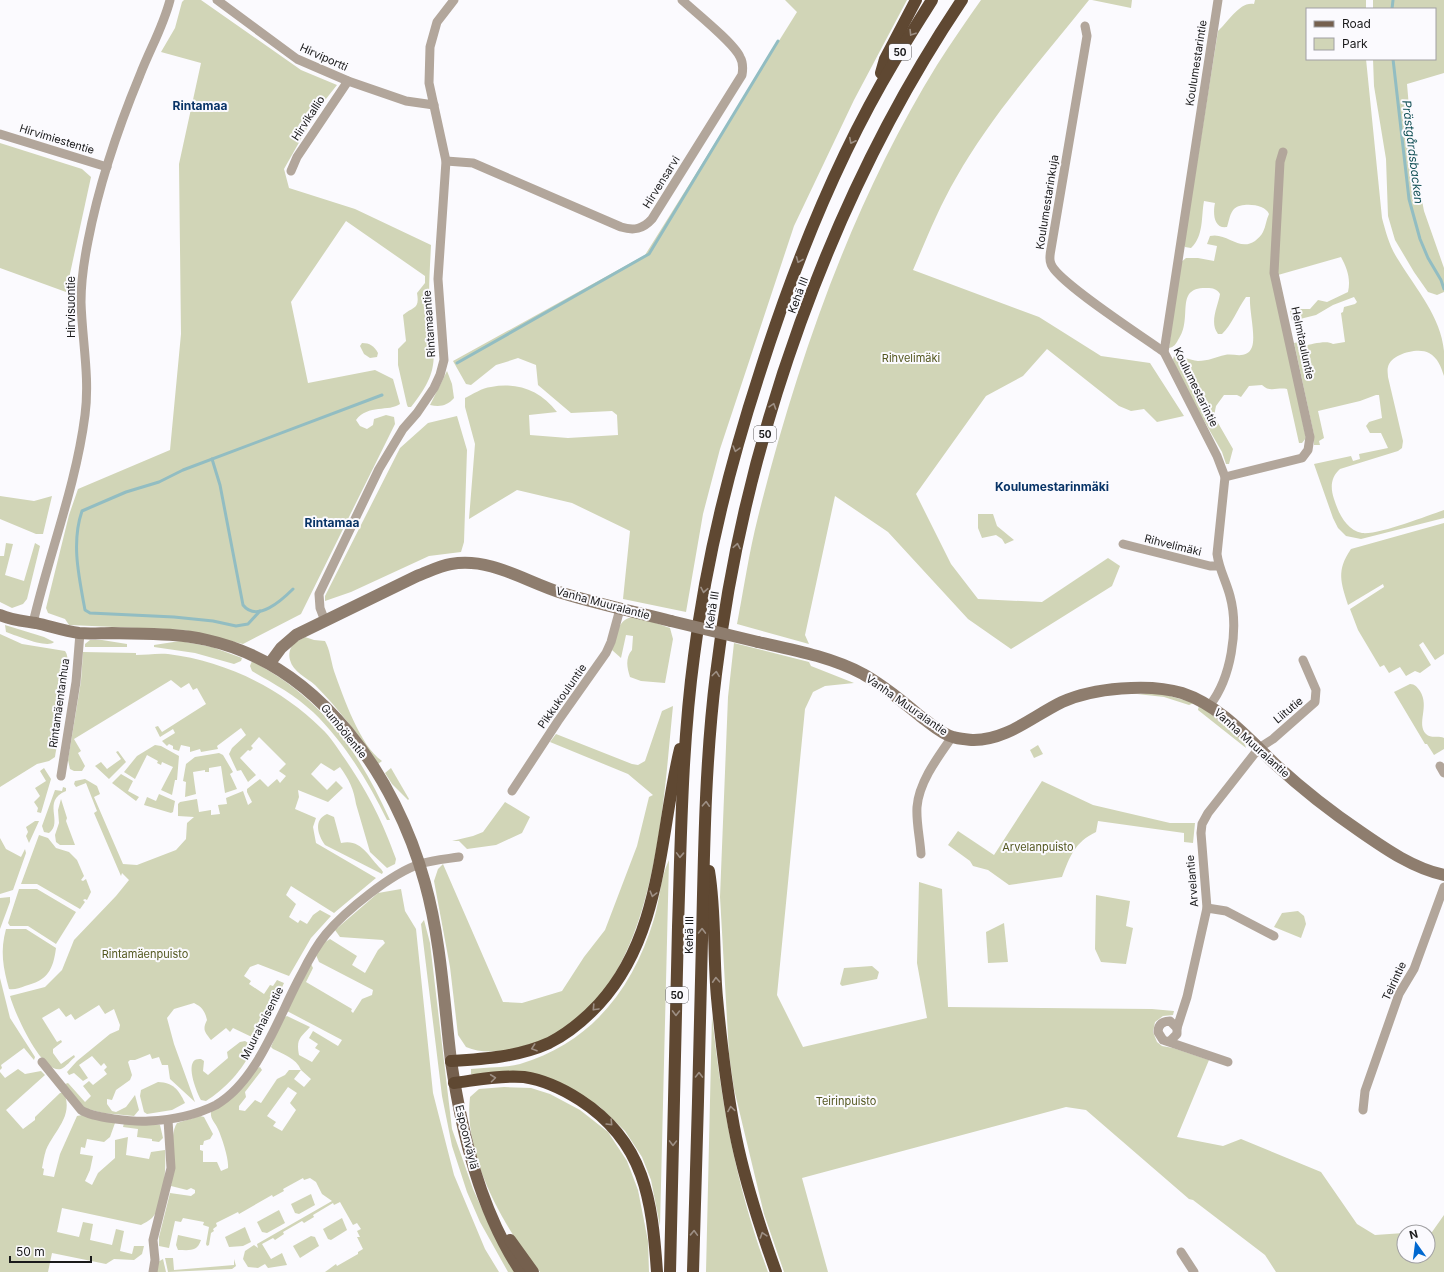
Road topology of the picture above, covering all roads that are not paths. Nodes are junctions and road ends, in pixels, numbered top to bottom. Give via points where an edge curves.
1 (170, 0) edge
2 (217, 0) edge
3 (454, 0) edge
4 (682, 0) edge
5 (916, 0) edge
6 (932, 0) edge
7 (962, 0) edge
8 (972, 0) edge
9 (1218, 0) edge
10 (1084, 26) dead end
11 (928, 54) junction
12 (348, 81) junction
13 (434, 105) junction
14 (869, 106) junction
15 (0, 134) edge
16 (1283, 152) dead end
17 (446, 161) junction
18 (107, 167) junction
19 (291, 171) dead end
20 (1164, 352) junction
21 (1225, 477) junction
22 (1123, 544) dead end
23 (1218, 566) junction
24 (620, 609) junction
25 (0, 615) edge
26 (325, 621) junction
27 (33, 623) junction
28 (80, 633) junction
29 (1303, 660) dead end
30 (270, 663) junction
31 (1210, 706) junction
32 (688, 718) junction
33 (952, 737) junction
34 (1259, 748) junction
35 (61, 776) dead end
36 (512, 791) dead end
37 (704, 843) junction
38 (921, 854) dead end
39 (459, 857) dead end
40 (420, 864) junction
41 (1444, 876) edge
42 (1444, 887) edge
43 (1207, 908) junction
44 (1274, 936) dead end
45 (1177, 1028) junction
46 (1170, 1041) junction
47 (451, 1061) junction
48 (42, 1062) dead end
49 (1228, 1062) dead end
50 (454, 1083) junction
51 (1363, 1110) dead end
52 (168, 1120) junction
53 (489, 1210) junction
54 (1181, 1252) dead end
55 (153, 1272) edge
56 (521, 1272) edge
57 (533, 1272) edge
58 (657, 1272) edge
59 (670, 1272) edge
60 (693, 1272) edge
61 (776, 1272) edge
62 (1194, 1272) edge

1 - 18 street, Hirvisuontie via 163,27 140,74
2 - 12 street, Hirviportti via 297,59
3 - 13 street, Rintamaantie via 437,22 430,47 429,83
4 - 17 street, Hirvensarvi via 734,47 741,57 742,75 646,225 636,230 621,227 473,163
5 - 14 highway via 885,59
6 -> 14 highway, Kehä III / 50
7 - 11 highway, Kehä III / 50
8 - 11 highway
9 - 20 street, Koulumestarintie
10 - 20 street, Koulumestarinkuja via 1087,36 1051,249 1051,265 1083,295
37 -> 11 highway, Kehä III / 50 via 716,676 728,594 756,462 791,351 846,211 901,100
12 - 13 street, Hirviportti via 406,101
12 - 19 street, Hirvikallio via 297,157
13 - 17 street, Rintamaantie
14 -> 32 highway, Kehä III / 50 via 823,202 790,281 748,409 722,504 704,591
15 - 18 street, Hirvimiestentie
16 - 21 street, Helmitauluntie via 1280,162 1274,273 1310,444 1302,458
17 - 26 street, Rintamaantie via 438,279 444,360 440,375 425,401 394,442 319,594 320,608
18 - 27 street, Hirvisuontie via 82,275 84,420 71,482
20 - 21 street, Koulumestarintie via 1217,456
21 - 23 street, Koulumestarintie via 1217,543
22 - 23 street, Rihvelimäki
23 - 31 street, Koulumestarintie via 1230,596 1234,615 1228,670 1220,692
24 - 26 street, Vanha Muuralantie via 562,593 507,570 464,563 437,568 417,576
24 - 33 street, Vanha Muuralantie, bridge via 831,660 885,687
24 - 36 street, Pikkukouluntie via 606,653
25 - 27 street, Gumbölentie
26 - 30 street, Vanha Muuralantie via 296,635 281,648
27 - 28 street, Gumbölentie
28 - 30 street, Gumbölentie via 150,634 207,640 249,653
28 - 35 street, Rintamäentanhua via 76,682
29 - 34 street, Liitutie via 1316,690 1315,702
30 - 40 street, Gumbölentie via 318,698 351,736 390,796
31 - 33 street, Vanha Muuralantie via 1181,693 1164,690 1107,690 1064,701 1005,734 975,740
31 - 34 street, Vanha Muuralantie
32 -> 47 highway via 674,773 666,832 648,913 632,954 610,992 569,1032 548,1043 505,1056
32 -> 59 highway, Kehä III / 50 via 680,857
33 - 38 street via 930,772 920,795 917,808
34 - 41 street, Vanha Muuralantie via 1296,784 1326,808 1406,861
34 - 43 street, Arvelantie via 1202,824 1201,847
60 -> 37 highway, Kehä III / 50
61 -> 37 highway via 749,1188 734,1128 716,996 713,897
39 - 40 street, Muurahaisentie
40 - 47 street, Gumbölentie via 436,938
40 - 52 street, Muurahaisentie via 392,878 326,933 304,969 256,1064 237,1087 204,1110
42 - 51 street, Teirintie via 1414,969 1399,994 1365,1091
43 - 44 street via 1226,912
43 - 45 street, Arvelantie
45 - 46 street via 1177,1034
45 - 46 street via 1170,1021 1159,1026 1158,1035 1163,1040
46 - 49 street
47 - 50 main road, Espoonväylä
48 - 52 street, Muurahaisentie via 85,1113 142,1122
50 - 53 main road, Espoonväylä via 464,1134
50 -> 58 highway via 502,1076 540,1080 575,1097 609,1121 632,1153 646,1190 654,1229
52 - 55 street via 171,1168 153,1240 156,1260
53 - 56 main road, Espoonväylä via 512,1259
53 - 57 main road, Espoonväylä
54 - 62 street

